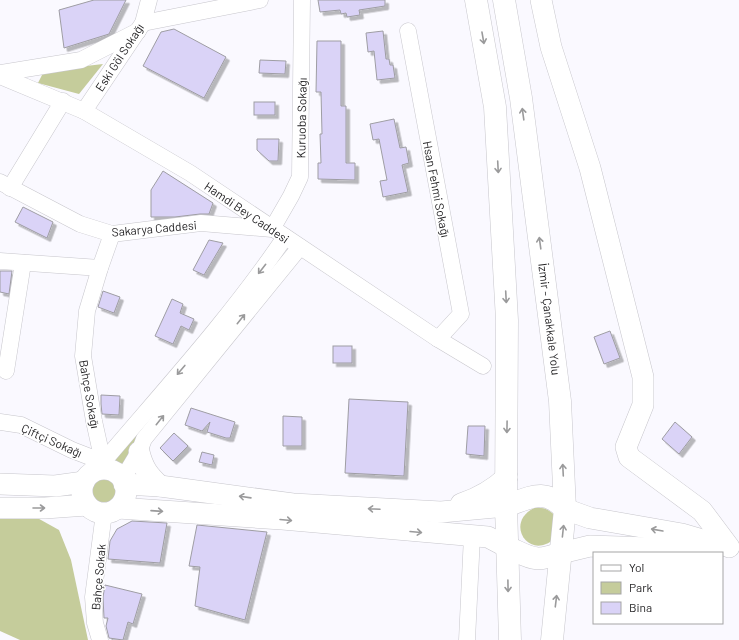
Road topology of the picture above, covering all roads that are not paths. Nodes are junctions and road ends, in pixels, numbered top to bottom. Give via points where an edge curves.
1 (149, 0) edge
2 (260, 0) edge
3 (302, 0) edge
4 (476, 0) edge
5 (504, 0) edge
6 (541, 0) edge
7 (140, 27) junction
8 (408, 31) dead end
9 (0, 75) edge
10 (63, 101) junction
11 (84, 111) junction
12 (5, 185) edge
13 (278, 233) junction
14 (112, 234) junction
15 (300, 247) junction
16 (0, 261) edge
17 (23, 262) junction
18 (100, 268) junction
19 (438, 339) junction
20 (483, 366) dead end
21 (6, 371) dead end
22 (0, 422) edge
23 (139, 452) junction
24 (92, 473) junction
25 (507, 477) junction
26 (123, 482) junction
27 (0, 484) edge
28 (160, 486) junction
29 (506, 506) junction
30 (697, 507) junction
31 (0, 508) edge
32 (103, 509) junction
33 (565, 509) junction
34 (441, 512) junction
35 (682, 534) junction
36 (472, 536) junction
37 (507, 547) junction
38 (730, 547) edge
39 (561, 553) junction
40 (100, 640) edge
41 (467, 640) edge
42 (510, 640) edge
43 (552, 640) edge

1 - 7 street, Eski Göl Sokağı
2 - 7 street
3 - 13 street, Kuruoba Sokağı via 300,177
4 -> 25 highway via 495,115 507,320
33 -> 5 highway, İzmir - Çanakkale Yolu via 560,401 552,328 521,98
6 - 30 main road via 551,47 590,168 643,377 643,405 626,447 629,457
7 - 9 street via 81,60
7 - 11 street, Eski Göl Sokağı
8 - 19 street, Hsan Fehmi Sokağı via 461,314
9 - 10 street, Hamdi Bey Caddesi
10 - 11 street, Hamdi Bey Caddesi
10 - 12 street
11 - 13 street, Hamdi Bey Caddesi via 190,173
12 - 14 street, Sakarya Caddesi via 80,224
13 - 14 street, Sakarya Caddesi via 202,223
13 - 15 street, Hamdi Bey Caddesi
13 -> 24 street, Kuruoba Sokağı via 268,261 215,329
14 - 18 street, Bahçe Sokağı
15 - 19 street, Hamdi Bey Caddesi
23 -> 15 street via 144,439
16 - 17 street
17 - 18 street
17 - 21 street
18 - 24 street, Bahçe Sokağı via 87,311 83,356 94,421
19 - 20 street, Hamdi Bey Caddesi
22 - 24 street, Çiftçi Sokağı via 21,425 72,450
23 - 26 street
23 - 28 main road via 148,475
24 - 26 main road via 111,471
24 - 27 main road via 55,486
24 - 32 main road via 82,494
25 - 29 highway
25 - 34 main road via 485,494
26 - 28 main road
26 - 32 main road via 125,497
34 -> 28 main road via 293,504
29 - 33 highway via 530,496 540,495 558,502
29 - 34 main road
29 - 37 highway
30 - 35 main road via 702,521 699,527 693,532
30 - 38 main road
31 -> 32 main road
32 -> 36 main road via 282,519
32 - 40 street, Bahçe Sokak via 93,598 95,623
35 -> 33 main road via 590,518
39 -> 33 highway, İzmir - Çanakkale Yolu
35 - 38 main road
36 - 37 main road via 488,537
36 - 41 street
37 - 39 highway via 538,559
37 -> 42 highway
38 - 39 main road via 680,549 590,546
43 -> 39 highway, İzmir - Çanakkale Yolu

